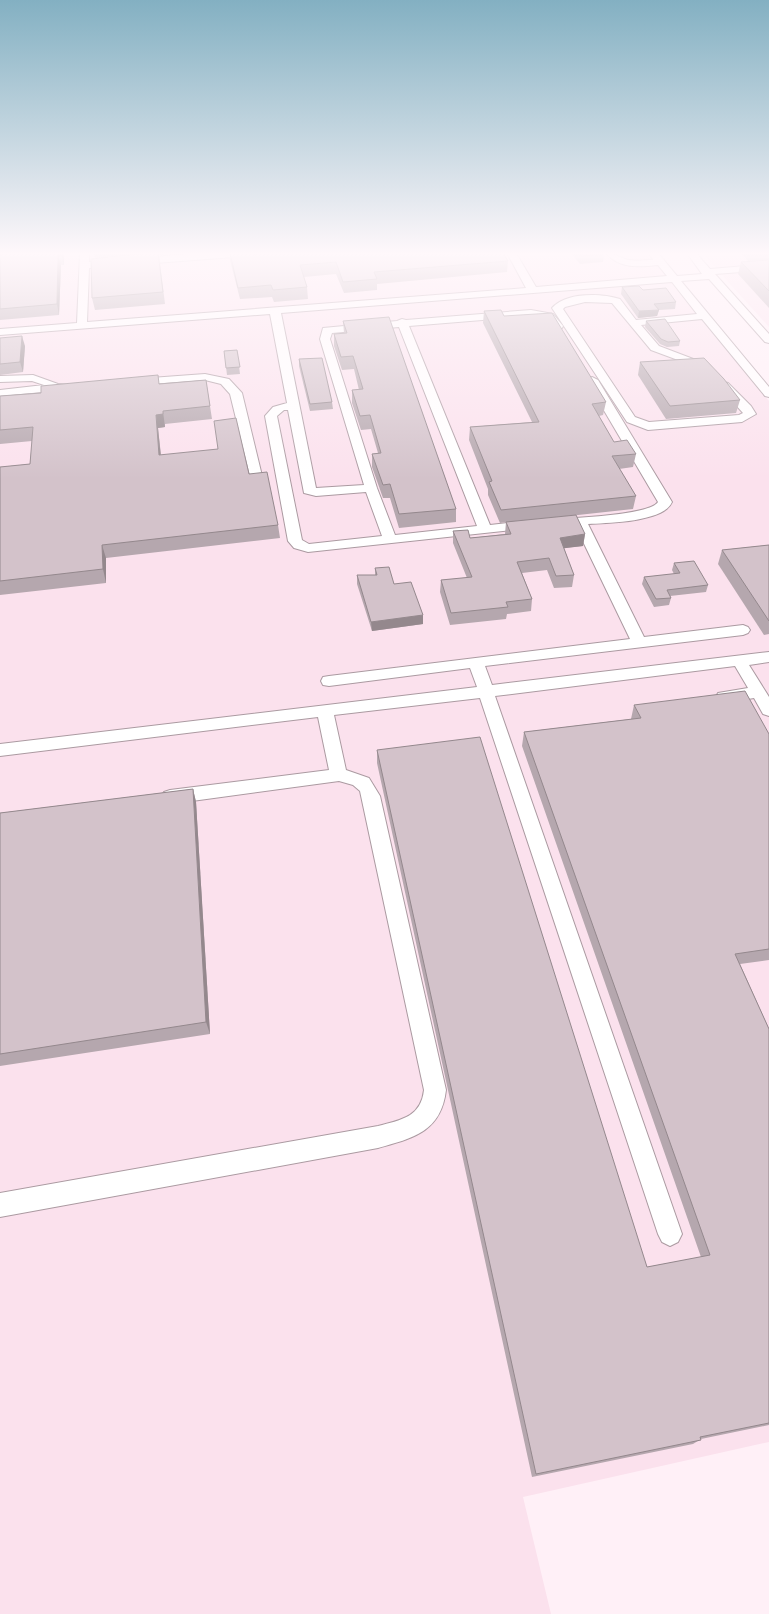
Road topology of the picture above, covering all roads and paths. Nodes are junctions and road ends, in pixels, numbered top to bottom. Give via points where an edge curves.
1 (50, 328) edge
2 (278, 328) edge
3 (329, 328) edge
4 (405, 328) edge
5 (559, 328) edge
6 (571, 328) edge
7 (638, 328) edge
8 (714, 328) edge
9 (758, 328) edge
10 (0, 332) edge
11 (769, 340) edge
12 (0, 379) edge
13 (126, 382) edge
14 (77, 386) edge
15 (57, 387) junction
16 (0, 393) edge
17 (769, 394) edge
18 (294, 406) junction
19 (257, 480) edge
20 (371, 488) junction
21 (580, 521) junction
22 (485, 529) junction
23 (390, 539) junction
24 (743, 630) dead end
25 (639, 642) junction
26 (769, 657) edge
27 (739, 660) junction
28 (476, 662) junction
29 (329, 681) dead end
30 (485, 691) junction
31 (759, 692) junction
32 (712, 699) edge
33 (325, 710) junction
34 (769, 710) edge
35 (0, 750) edge
36 (339, 775) junction
37 (152, 800) edge
38 (0, 1205) edge
39 (670, 1234) dead end

1 - 10 street
2 - 18 street
3 - 20 street via 325,339
4 - 22 street
5 - 21 street via 665,502 654,511
6 - 7 street via 631,419 641,424 742,418 750,414 748,408 706,367 655,348
8 - 17 street
9 - 11 street
12 - 15 street via 33,378
13 - 19 street via 205,377 225,381 236,393
14 - 15 street
15 - 16 street
18 - 20 street via 309,490
18 - 23 street via 278,409 271,416 298,545 308,548
20 - 23 street
21 - 22 street
21 - 25 street
22 - 23 street
24 - 25 street
25 - 28 street
26 - 27 street
27 - 30 street
27 - 31 street
28 - 29 street
28 - 30 street
30 - 33 street
30 - 39 street
31 - 32 street
31 - 34 street
33 - 35 street
33 - 36 street
36 - 37 street
36 - 38 street via 362,782 371,796 435,1090 435,1102 430,1113 411,1127 378,1137

